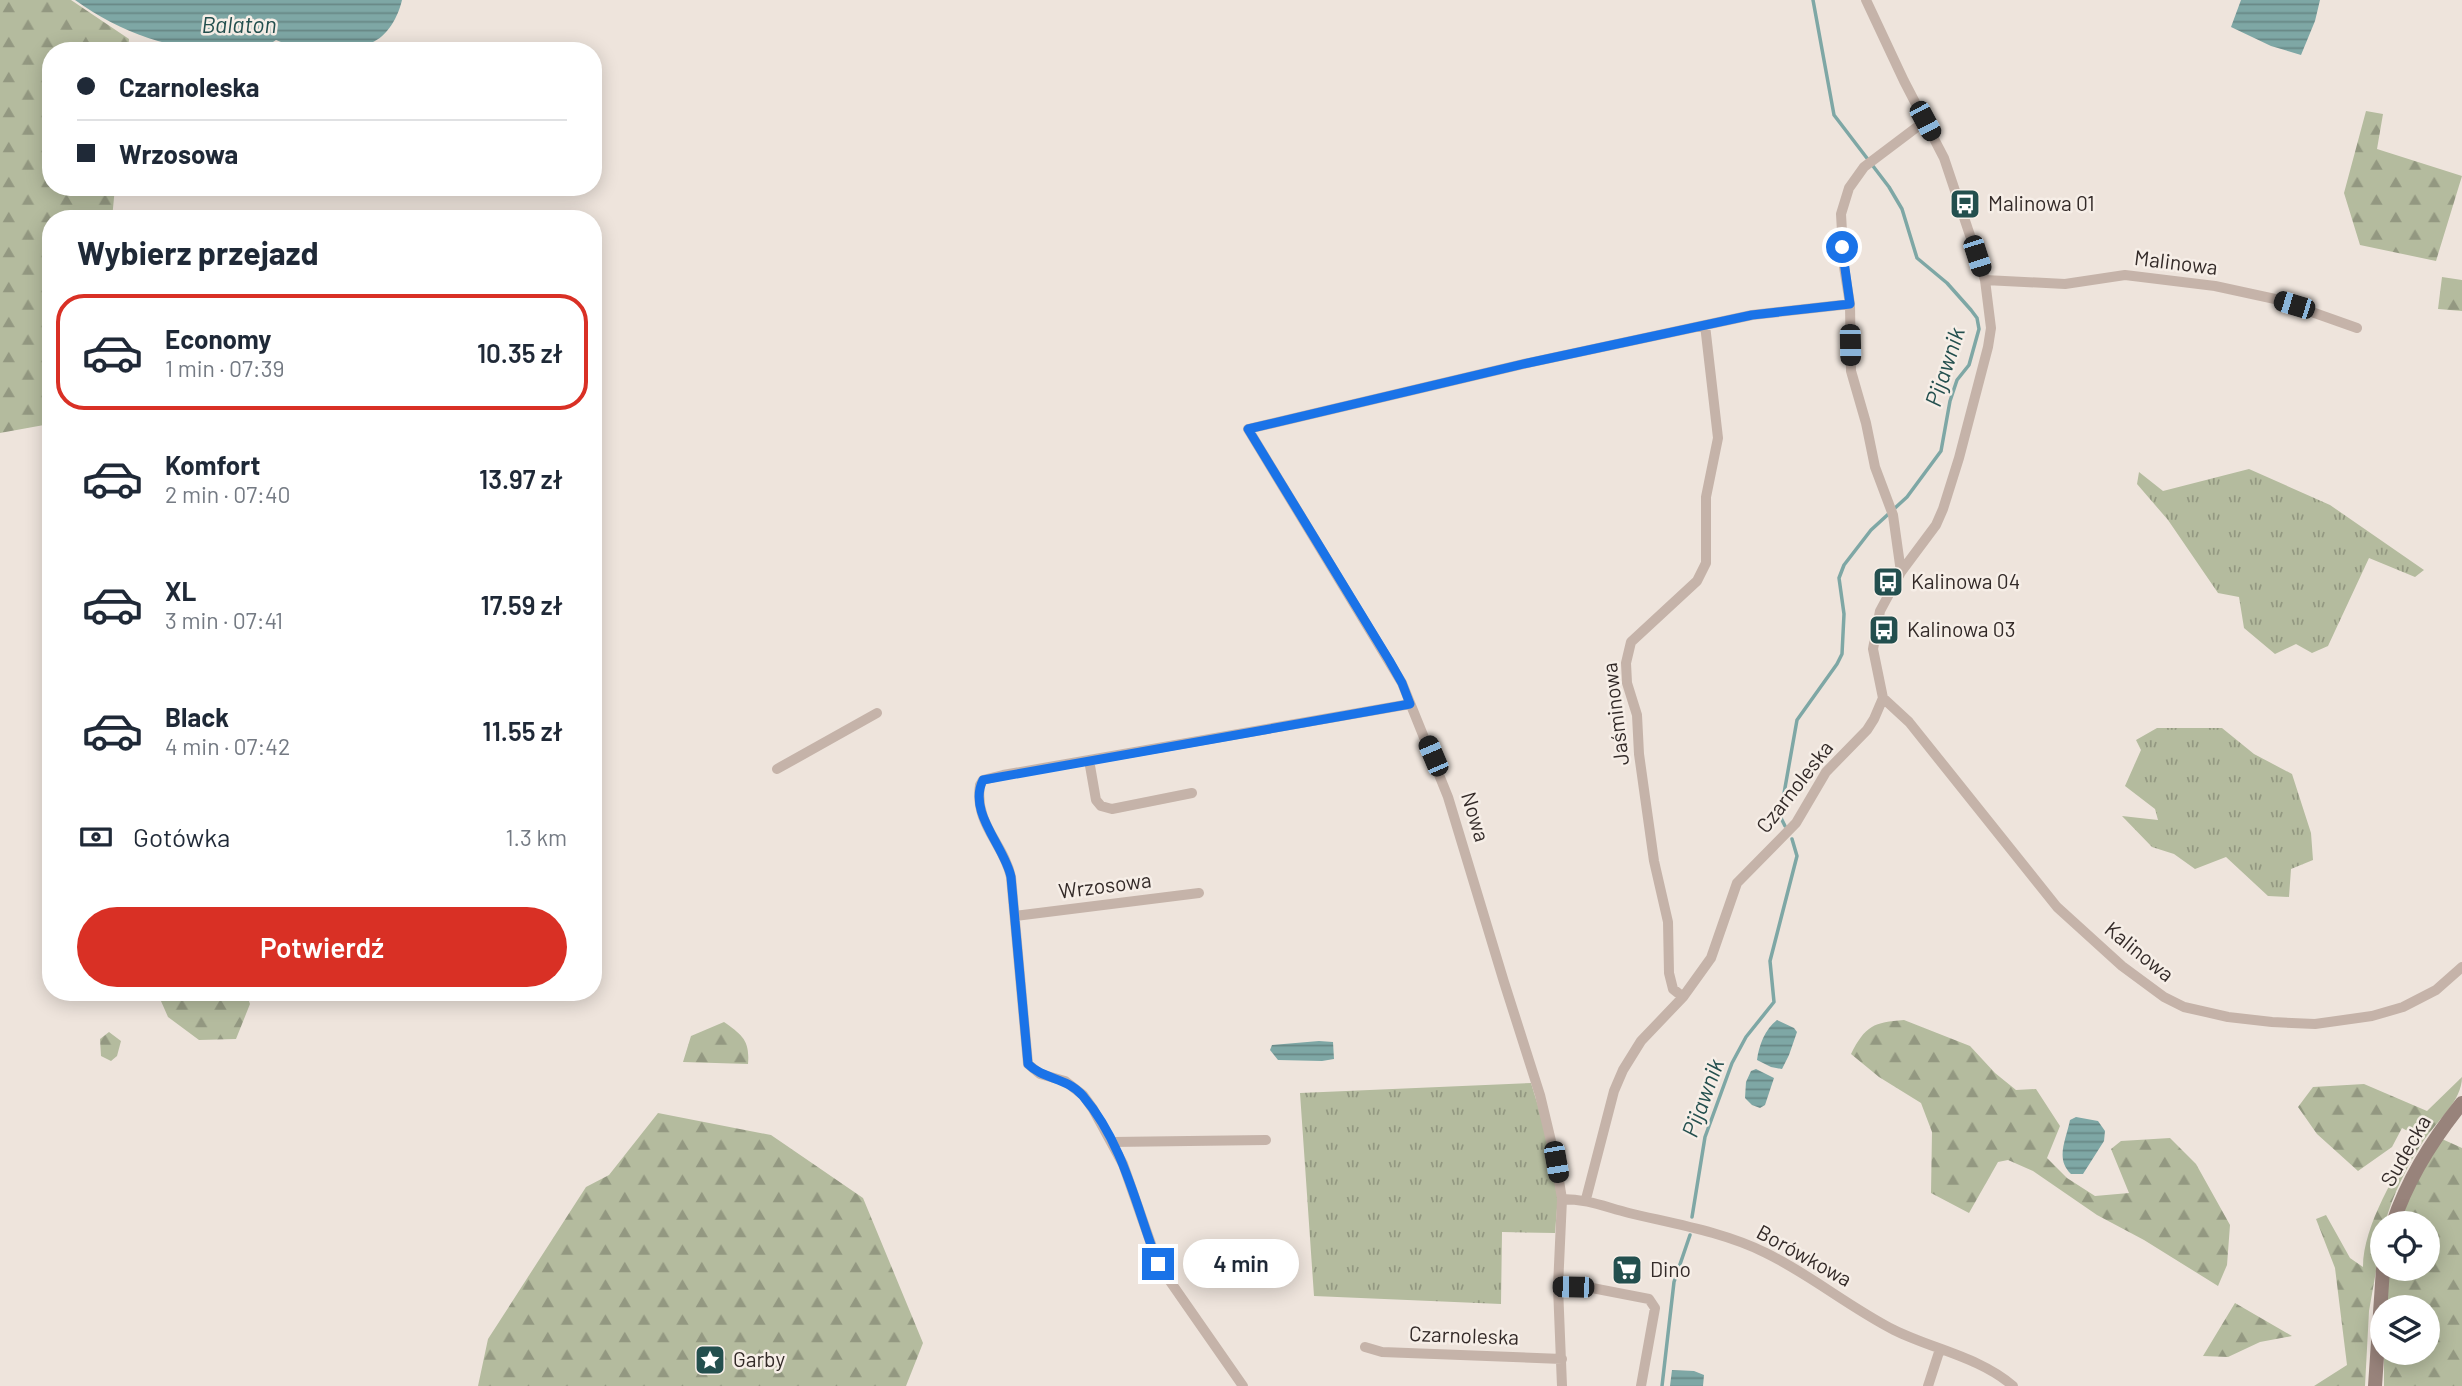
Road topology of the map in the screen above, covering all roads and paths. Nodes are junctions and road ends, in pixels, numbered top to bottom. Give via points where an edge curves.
1 (1866, 0) edge
2 (1925, 121) junction
3 (1985, 280) junction
4 (1850, 304) junction
5 (1705, 325) junction
6 (2357, 328) dead end
7 (1901, 572) junction
8 (1883, 698) junction
9 (1410, 704) junction
10 (877, 713) dead end
11 (1089, 760) junction
12 (777, 769) dead end
13 (1192, 793) dead end
14 (1199, 893) dead end
15 (1015, 916) junction
16 (2462, 967) edge
17 (1683, 998) junction
18 (2462, 1103) edge
19 (1266, 1140) dead end
20 (1112, 1142) junction
21 (1562, 1199) junction
22 (1586, 1199) junction
23 (2397, 1211) edge
24 (2382, 1281) edge
25 (1558, 1287) junction
26 (1365, 1347) dead end
27 (1940, 1349) junction
28 (1562, 1359) junction
29 (1244, 1386) edge
30 (1562, 1386) edge
31 (1641, 1386) edge
32 (1927, 1386) edge
33 (2013, 1386) edge
34 (2375, 1386) edge

1 - 2 street
2 - 3 street via 1944,158
2 - 4 street via 1864,167 1849,188 1841,214
3 - 6 street, Malinowa via 2065,284 2125,275 2215,286 2275,299
3 - 7 street via 1991,328 1959,458 1936,525
4 - 5 street, Nowa
4 - 7 street via 1851,370 1875,467 1893,515
5 - 9 street, Nowa via 1248,429 1389,660
5 - 17 street, Jaśminowa via 1718,438 1706,497 1706,563 1697,580 1631,642 1626,663 1637,715 1654,861 1668,922 1669,973 1673,989
7 - 8 street via 1880,611 1872,649
8 - 16 street, Kalinowa via 1909,722 2057,907 2142,982 2184,1007 2272,1022 2315,1024 2372,1016 2436,990
8 - 17 street, Czarnoleska via 1867,730 1826,772 1796,823 1737,883 1712,958
9 - 11 street
9 - 21 street, Nowa via 1448,797 1540,1095
10 - 12 street
11 - 13 street via 1101,806 1112,808
11 - 15 street via 983,780 980,785 984,820 1009,865
14 - 15 street, Wrzosowa
15 - 20 street via 1028,1064 1083,1095
17 - 22 street, Czarnoleska via 1641,1041 1623,1070
18 - 23 main road, Sudecka via 2418,1165
19 - 20 street
20 - 29 street via 1158,1264
21 - 22 street, Borówkowa
21 - 25 street
22 - 27 street, Borówkowa via 1764,1252 1890,1328
24 - 34 main road
25 - 28 street
25 - 31 street via 1587,1287 1649,1299 1655,1308
26 - 28 street, Czarnoleska via 1382,1352
27 - 32 street
27 - 33 street, Borówkowa
28 - 30 street

